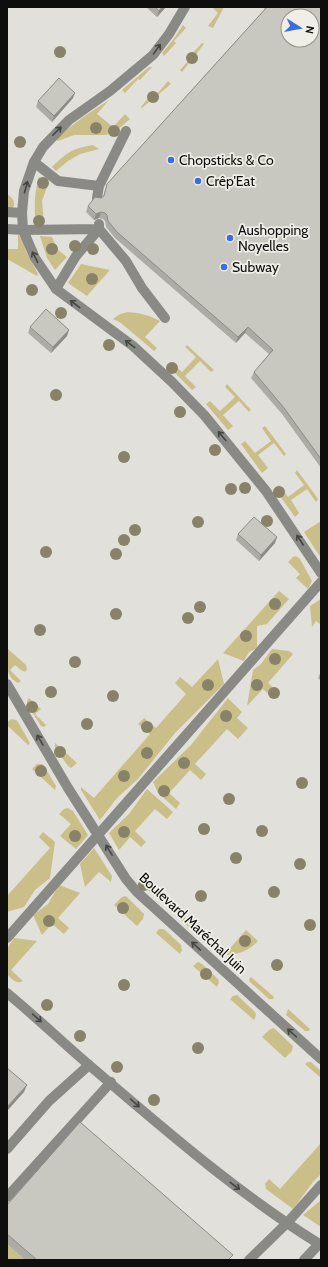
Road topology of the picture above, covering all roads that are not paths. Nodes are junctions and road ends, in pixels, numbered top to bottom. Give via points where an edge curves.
1 (185, 7) edge
2 (126, 131) dead end
3 (34, 162) junction
4 (99, 186) junction
5 (97, 198) edge
6 (7, 212) edge
7 (22, 213) junction
8 (99, 226) junction
9 (7, 229) edge
10 (24, 230) junction
11 (56, 289) junction
12 (165, 318) dead end
13 (321, 572) edge
14 (321, 582) edge
15 (7, 684) edge
16 (99, 834) junction
17 (7, 938) edge
18 (7, 993) edge
19 (321, 1059) edge
20 (89, 1065) junction
21 (111, 1082) junction
22 (7, 1149) edge
23 (321, 1185) edge
24 (7, 1198) edge
25 (287, 1223) junction
26 (320, 1244) edge
27 (249, 1260) edge
28 (304, 1260) edge

3 -> 1 street via 43,147 69,120 110,91 153,55
2 - 4 street
3 - 4 street via 58,181
7 -> 3 street via 24,191
4 - 5 street
6 - 7 street
7 - 10 street
8 - 10 street
8 - 11 street via 76,256
8 - 12 street
9 - 10 street
11 -> 10 street via 35,258
13 -> 11 street via 266,491 192,402 133,346
14 - 16 street
16 -> 15 street, Boulevard Maréchal Juin
16 - 17 street
19 -> 16 street, Boulevard Maréchal Juin via 137,892 126,879
18 -> 20 street
20 - 21 street
20 - 22 street via 49,1101
21 - 24 street
21 -> 25 street via 227,1179
23 - 25 street
25 - 26 street
25 - 27 street
26 - 28 street

